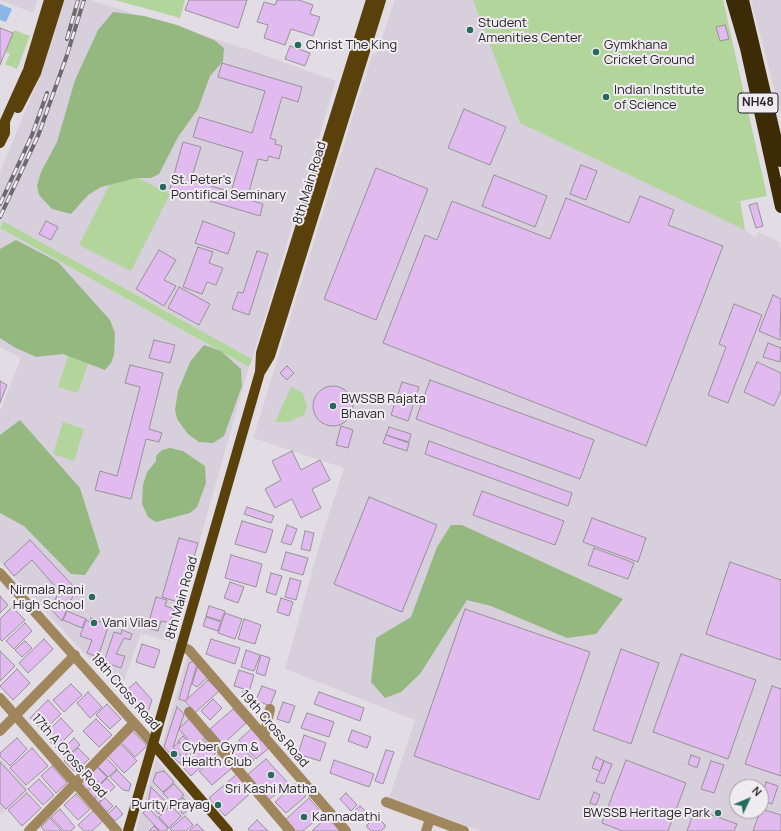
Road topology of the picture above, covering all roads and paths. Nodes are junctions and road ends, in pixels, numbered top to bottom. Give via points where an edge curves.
1 (49, 0) edge
2 (60, 0) edge
3 (370, 0) edge
4 (380, 0) edge
5 (732, 0) edge
6 (743, 0) edge
7 (5, 133) junction
8 (0, 143) edge
9 (781, 161) edge
10 (781, 207) edge
11 (260, 372) junction
12 (1, 575) edge
13 (181, 646) junction
14 (75, 655) junction
15 (0, 698) edge
16 (270, 709) dead end
17 (188, 712) dead end
18 (16, 715) junction
19 (134, 723) junction
20 (0, 731) edge
21 (264, 736) junction
22 (153, 744) junction
23 (76, 783) junction
24 (386, 802) dead end
25 (430, 819) junction
26 (29, 831) edge
27 (117, 831) edge
28 (128, 831) edge
29 (228, 831) edge
30 (290, 831) edge
31 (346, 831) edge
32 (426, 831) edge
33 (464, 831) edge

1 - 7 main road via 28,70 5,121
2 - 7 main road via 36,73
3 - 11 main road, 8th Main Road via 261,353
4 - 11 main road, 8th Main Road via 270,356
5 - 10 highway, NH48 via 746,48
6 - 9 highway, NH48
7 - 8 main road
11 - 13 main road, 8th Main Road
12 - 14 street, 18th Cross Road
13 - 21 street, 19th Cross Road via 188,650
13 - 22 main road, 8th Main Road
14 - 18 street
14 - 19 street, 18th Cross Road
15 - 18 street, 17th A Cross Road
16 - 21 street
17 - 30 street
18 - 20 street
18 - 23 street, 17th A Cross Road
19 - 22 street, 18th Cross Road
19 - 23 street
21 - 31 street, 19th Cross Road
22 - 28 main road, 8th Main Road
22 - 29 main road, 18th Cross Road
23 - 26 street
23 - 27 street, 17th A Cross Road
24 - 25 street
25 - 32 street
25 - 33 street

